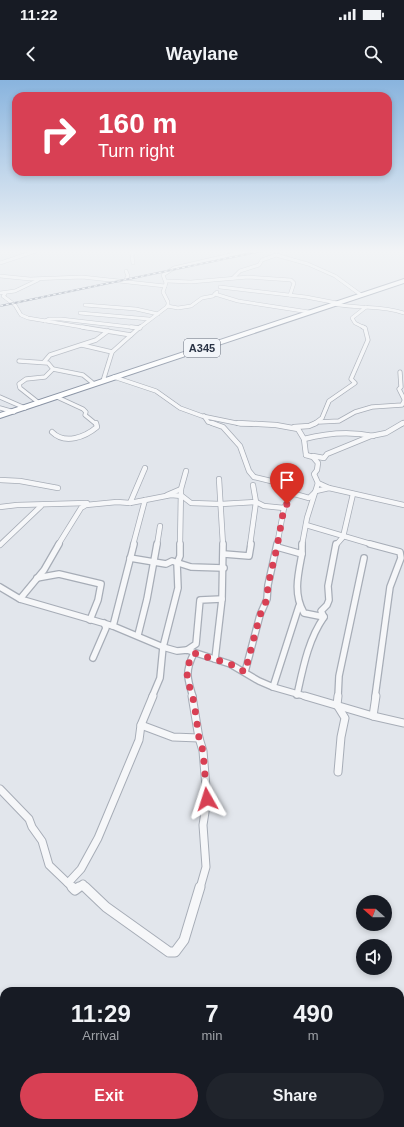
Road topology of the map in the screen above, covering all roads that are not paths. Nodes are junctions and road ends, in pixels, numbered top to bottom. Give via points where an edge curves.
1 (8, 300) edge
2 (167, 300) edge
3 (198, 300) edge
4 (233, 300) edge
5 (318, 300) edge
6 (346, 300) edge
7 (336, 303) junction
8 (86, 305) dead end
9 (167, 306) junction
10 (364, 308) junction
11 (309, 312) junction
12 (80, 313) dead end
13 (403, 313) edge
14 (158, 314) junction
15 (149, 319) junction
16 (44, 321) junction
17 (117, 325) junction
18 (140, 328) junction
19 (109, 331) junction
20 (132, 335) junction
21 (82, 346) junction
22 (112, 352) junction
23 (19, 360) dead end
24 (44, 362) junction
25 (53, 369) junction
26 (400, 372) dead end
27 (114, 377) junction
28 (103, 381) junction
29 (94, 384) junction
30 (57, 396) junction
31 (0, 398) edge
32 (404, 400) edge
33 (39, 403) junction
34 (0, 408) edge
35 (25, 408) junction
36 (14, 412) junction
37 (0, 416) edge
38 (204, 416) junction
39 (319, 422) junction
40 (404, 423) edge
41 (293, 428) junction
42 (52, 432) dead end
43 (374, 436) junction
44 (304, 439) junction
45 (306, 455) junction
46 (145, 468) dead end
47 (186, 471) dead end
48 (219, 479) dead end
49 (0, 480) edge
50 (318, 483) junction
51 (253, 485) dead end
52 (58, 488) dead end
53 (329, 488) junction
54 (316, 491) junction
55 (182, 492) junction
56 (295, 493) junction
57 (353, 494) junction
58 (145, 500) junction
59 (117, 502) junction
60 (256, 502) junction
61 (130, 503) junction
62 (221, 504) junction
63 (80, 505) junction
64 (404, 505) edge
65 (41, 506) junction
66 (0, 507) edge
67 (284, 508) junction
68 (306, 525) junction
69 (160, 526) dead end
70 (343, 537) junction
71 (62, 539) junction
72 (372, 544) junction
73 (0, 545) edge
74 (277, 547) junction
75 (404, 551) edge
76 (224, 554) junction
77 (302, 554) junction
78 (130, 558) junction
79 (364, 558) dead end
80 (155, 561) junction
81 (177, 563) junction
82 (400, 564) dead end
83 (224, 568) junction
84 (37, 578) junction
85 (0, 587) edge
86 (20, 598) junction
87 (222, 599) junction
88 (299, 606) junction
89 (324, 617) junction
90 (90, 620) junction
91 (104, 624) junction
92 (113, 626) junction
93 (138, 635) junction
94 (163, 647) junction
95 (191, 652) junction
96 (94, 658) dead end
97 (215, 659) junction
98 (245, 672) junction
99 (273, 687) junction
100 (297, 694) junction
101 (337, 705) junction
102 (373, 716) junction
103 (402, 722) edge
104 (141, 725) junction
105 (199, 738) junction
106 (338, 772) dead end
107 (0, 789) edge
108 (68, 883) junction

1 - 16 street via 21,315
2 - 9 street
3 - 9 street via 191,306 182,308
4 - 11 street
5 - 7 street
6 - 7 highway, A345
7 - 10 street
7 - 11 highway, A345
8 - 14 street
9 - 14 street
10 - 13 street via 388,307
10 - 39 street via 352,318 355,324 364,328 368,340 351,379 355,383 328,403
11 - 27 highway, A345
12 - 15 street
14 - 15 street
15 - 18 street
16 - 17 street via 49,318
16 - 19 street
17 - 18 street
17 - 19 street
18 - 20 street
19 - 20 street
19 - 21 street
20 - 22 street
21 - 22 street
21 - 24 street via 50,355
22 - 28 street
23 - 24 street
24 - 25 street
25 - 29 street via 83,374
25 - 33 street via 45,377 26,379 20,384 20,388
26 - 32 street via 399,389
27 - 28 highway, A345
27 - 38 street via 156,391 180,408
28 - 29 highway, A345
29 - 30 highway, A345
30 - 33 highway, A345
30 - 42 street via 83,409 85,415 96,423 97,427 88,433 67,439 60,439
31 - 35 street
32 - 39 street via 402,405 372,407 339,421
33 - 35 highway, A345
34 - 36 street
35 - 36 highway, A345
36 - 37 highway, A345
38 - 41 street via 241,424 276,424
38 - 56 street via 208,422 223,428 240,446 249,471 254,477 275,482 277,489
39 - 41 street via 306,428
40 - 43 street via 386,433
41 - 44 street via 298,429
43 - 44 street via 359,433 327,434
43 - 45 street via 327,454 324,458
44 - 45 street
45 - 50 street via 313,457 318,463 314,474
46 - 61 street
47 - 55 street
48 - 62 street
49 - 52 street
50 - 53 street
50 - 54 street
51 - 60 street
53 - 54 street
53 - 57 street
54 - 56 street via 309,498
54 - 68 street
55 - 58 street
55 - 62 street via 191,503
55 - 81 street via 180,556
56 - 67 street
57 - 64 street
57 - 70 street
58 - 61 street
58 - 78 street
59 - 61 street
59 - 63 street via 90,502
59 - 71 street via 86,505 81,508
60 - 62 street
60 - 67 street via 264,506
60 - 76 street via 249,556
62 - 76 street
63 - 65 street
63 - 71 street
65 - 66 street via 10,504
65 - 73 street
67 - 74 street
68 - 70 street
68 - 77 street
69 - 80 street
70 - 72 street
70 - 89 street via 336,543 328,586 329,600 321,611
71 - 84 street via 50,562
72 - 75 street
72 - 102 street via 400,552 401,558 390,587
74 - 77 street
74 - 98 street via 267,599 260,615
75 - 82 street
76 - 83 street
77 - 88 street via 296,586
78 - 80 street
78 - 92 street
79 - 101 street via 339,676
80 - 81 street
80 - 93 street
81 - 83 street via 191,567
81 - 94 street via 178,588
83 - 87 street
84 - 86 street
84 - 90 street via 59,574 101,584
85 - 86 street
86 - 90 street
87 - 95 street via 200,600 196,644
87 - 97 street
88 - 89 street via 304,613
88 - 99 street
89 - 100 street via 316,626
90 - 91 street
91 - 92 street
91 - 96 street via 106,628
92 - 93 street
93 - 94 street
94 - 95 street
94 - 104 street via 160,678
95 - 97 street
95 - 105 street via 187,678 194,702
97 - 98 street
98 - 99 street via 259,682
99 - 100 street
100 - 101 street
101 - 102 street
101 - 106 street via 345,718
102 - 103 street
104 - 105 street via 173,737
104 - 108 street via 139,740 98,838 81,869
105 - 108 street via 203,751 207,799 203,825 206,867 184,940 175,952 169,952 106,907 83,884 75,890
107 - 108 street via 30,819 45,848 49,865

